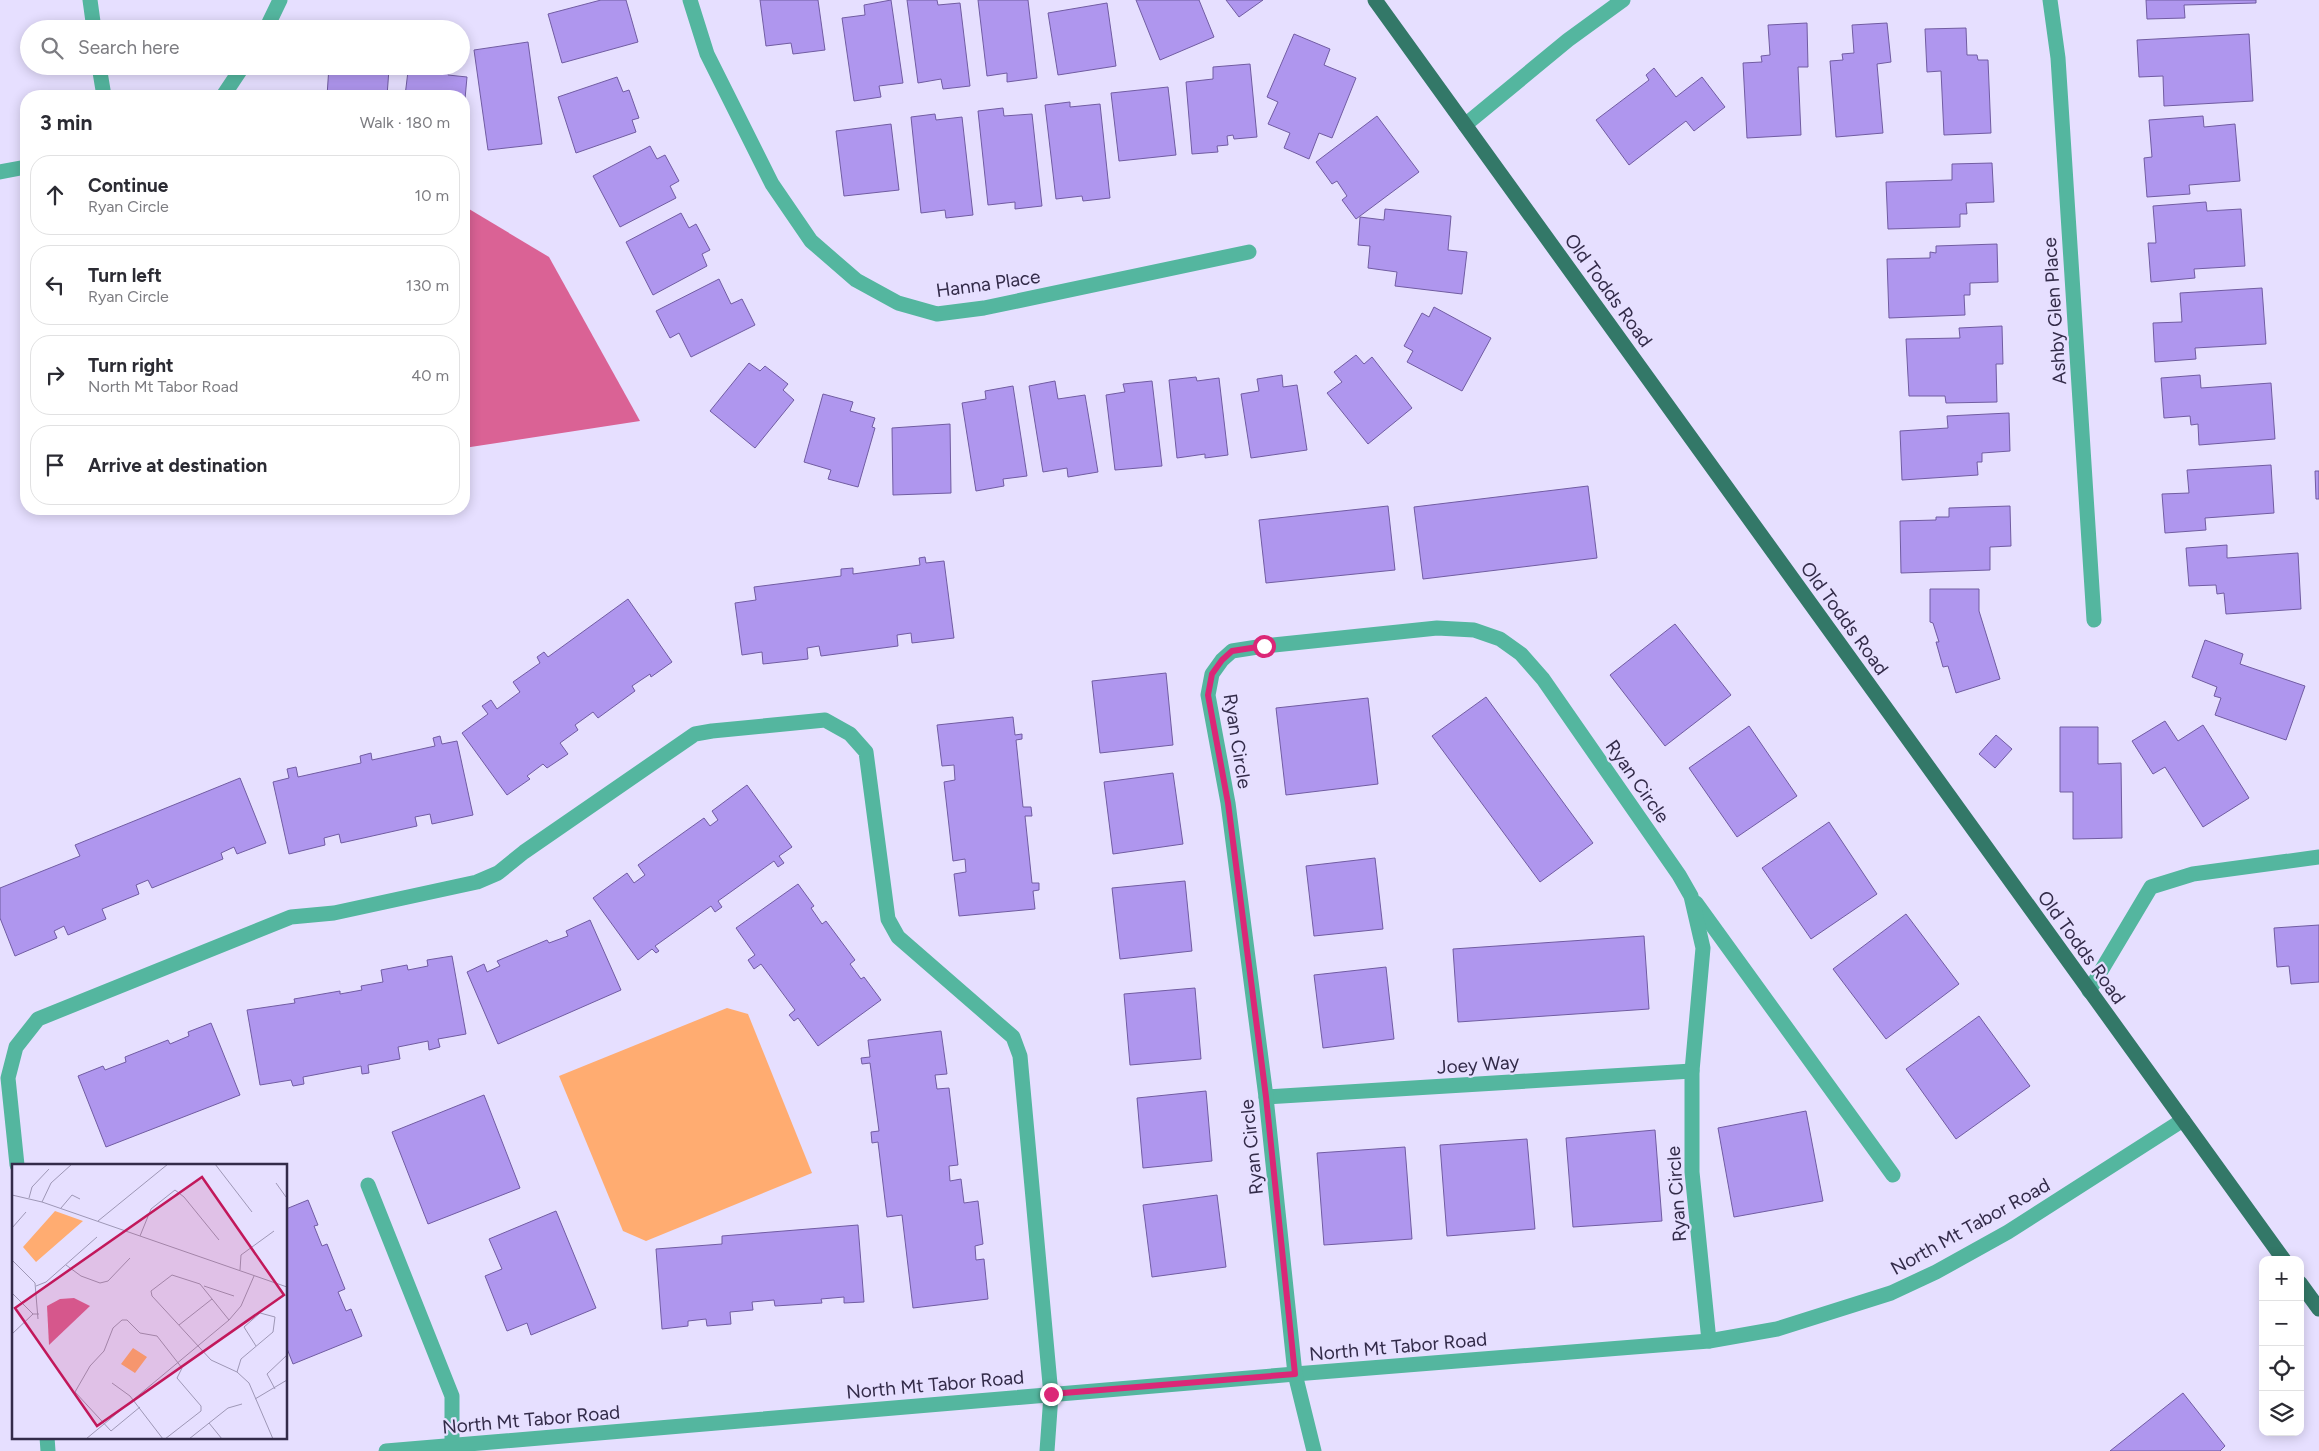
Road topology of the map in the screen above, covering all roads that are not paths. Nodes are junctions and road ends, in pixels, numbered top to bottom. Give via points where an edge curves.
1 (90, 0) edge
2 (280, 0) edge
3 (690, 0) edge
4 (1375, 0) edge
5 (1623, 0) edge
6 (2050, 0) edge
7 (93, 20) edge
8 (270, 20) edge
9 (101, 75) edge
10 (237, 75) edge
11 (103, 90) edge
12 (227, 90) edge
13 (1465, 125) junction
14 (20, 169) edge
15 (0, 172) edge
16 (1249, 252) dead end
17 (2094, 620) dead end
18 (2319, 857) edge
19 (1692, 896) junction
20 (2089, 990) junction
21 (1692, 1071) junction
22 (1266, 1097) junction
23 (2182, 1120) junction
24 (17, 1164) edge
25 (1893, 1175) dead end
26 (368, 1185) dead end
27 (2281, 1256) edge
28 (2304, 1288) edge
29 (2319, 1309) edge
30 (1709, 1341) junction
31 (1295, 1374) junction
32 (1051, 1394) junction
33 (47, 1438) edge
34 (452, 1448) edge
35 (48, 1451) edge
36 (386, 1451) edge
37 (1047, 1451) edge
38 (1314, 1451) edge

1 - 7 street
2 - 8 street
3 - 16 street, Hanna Place via 707,54 736,116 772,184 805,233 856,280 898,302 937,314 984,308
4 - 13 main road, Old Todds Road
5 - 13 street via 1568,40
6 - 17 street, Ashby Glen Place via 2058,58
9 - 11 street
10 - 12 street
13 - 20 main road, Old Todds Road
14 - 15 street
18 - 20 street via 2193,874 2151,887
19 - 21 street, Ryan Circle via 1703,948
19 - 22 street, Ryan Circle via 1543,679 1521,654 1500,639 1474,630 1437,628 1232,651 1212,674 1208,695 1228,803
19 - 25 street, Ryan Circle
20 - 23 main road, Old Todds Road
21 - 22 street, Joey Way
21 - 30 street, Ryan Circle via 1692,1172
22 - 31 street, Ryan Circle
23 - 27 main road, Old Todds Road
23 - 30 street, North Mt Tabor Road via 2008,1232 1936,1272 1900,1288 1777,1329
24 - 32 street via 8,1078 16,1047 38,1019 292,917 334,913 477,882 498,873 695,734 825,720 850,734 866,752 888,919 898,937 1013,1037 1020,1056
26 - 34 street via 452,1396
28 - 29 main road
30 - 31 street, North Mt Tabor Road
31 - 32 street, North Mt Tabor Road
31 - 38 street, Ryan Circle
32 - 34 street, North Mt Tabor Road
32 - 37 street
33 - 35 street
34 - 36 street, North Mt Tabor Road

